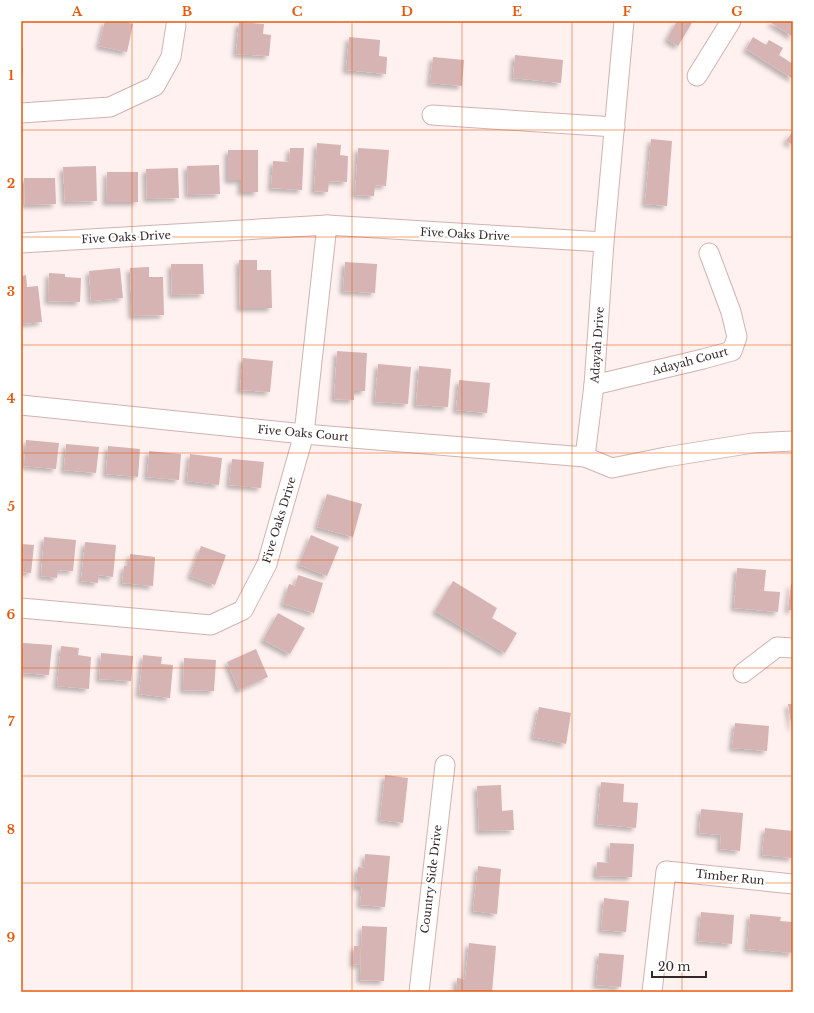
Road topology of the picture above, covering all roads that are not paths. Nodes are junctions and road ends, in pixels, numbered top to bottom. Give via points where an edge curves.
1 (624, 21) edge
2 (731, 21) edge
3 (176, 25) dead end
4 (697, 76) dead end
5 (21, 114) edge
6 (432, 115) dead end
7 (615, 127) junction
8 (326, 225) junction
9 (604, 242) junction
10 (21, 243) edge
11 (709, 253) dead end
12 (594, 385) junction
13 (21, 405) edge
14 (304, 434) junction
15 (793, 441) edge
16 (585, 457) junction
17 (21, 608) edge
18 (793, 648) edge
19 (743, 673) dead end
20 (445, 765) dead end
21 (793, 884) edge
22 (419, 992) edge
23 (652, 992) edge

1 - 7 street, Adayah Drive
2 - 4 street
3 - 5 street via 171,57 155,86 110,107
6 - 7 street
7 - 9 street, Adayah Drive
8 - 9 street, Five Oaks Drive
8 - 10 street, Five Oaks Drive
8 - 14 street, Five Oaks Drive
9 - 12 street, Adayah Drive
11 - 12 street, Adayah Court via 731,312 737,337 732,350
12 - 16 street, Adayah Drive
13 - 14 street, Five Oaks Court
14 - 16 street, Five Oaks Court
14 - 17 street, Five Oaks Drive via 267,564 243,610 211,626
15 - 16 street via 753,443 612,468
18 - 19 street via 777,646
20 - 22 street, Country Side Drive
21 - 23 street, Timber Run via 666,871

